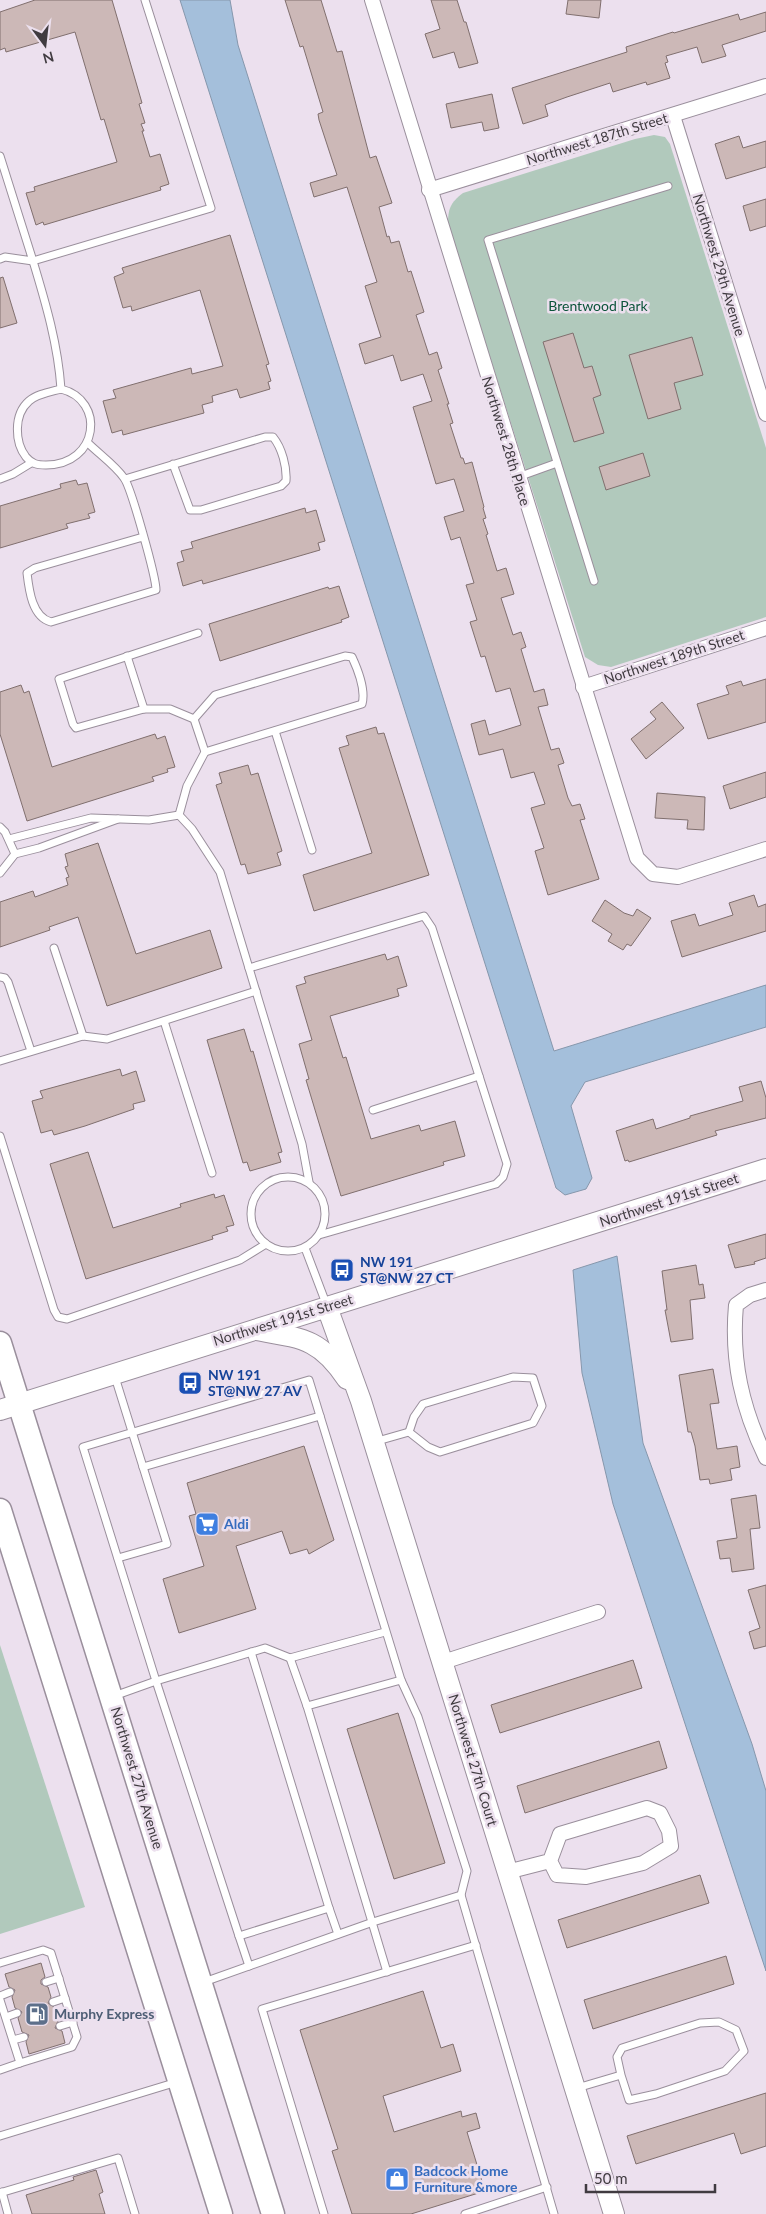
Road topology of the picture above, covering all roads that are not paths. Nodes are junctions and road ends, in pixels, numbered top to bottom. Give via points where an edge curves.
1 (145, 0) edge
2 (372, 0) edge
3 (766, 86) edge
4 (673, 116) junction
5 (0, 156) edge
6 (668, 186) dead end
7 (429, 190) junction
8 (0, 259) edge
9 (33, 261) junction
10 (61, 389) junction
11 (766, 414) edge
12 (88, 443) junction
13 (31, 463) junction
14 (557, 463) junction
15 (173, 464) junction
16 (518, 477) junction
17 (0, 479) edge
18 (125, 479) junction
19 (143, 537) junction
20 (594, 581) dead end
21 (766, 628) edge
22 (198, 634) dead end
23 (127, 656) junction
24 (582, 686) junction
25 (144, 708) junction
26 (194, 719) junction
27 (275, 731) junction
28 (205, 752) junction
29 (179, 815) junction
30 (120, 818) junction
31 (0, 827) edge
32 (9, 839) junction
33 (766, 849) edge
34 (312, 850) dead end
35 (15, 854) junction
36 (0, 873) edge
37 (54, 948) dead end
38 (249, 968) junction
39 (0, 977) edge
40 (256, 991) junction
41 (164, 1021) junction
42 (84, 1036) junction
43 (31, 1051) junction
44 (0, 1061) edge
45 (479, 1076) junction
46 (373, 1110) dead end
47 (0, 1136) edge
48 (766, 1169) edge
49 (212, 1174) dead end
50 (309, 1182) junction
51 (319, 1235) junction
52 (266, 1244) junction
53 (305, 1248) junction
54 (766, 1290) edge
55 (327, 1307) junction
56 (253, 1329) junction
57 (0, 1343) edge
58 (114, 1374) junction
59 (362, 1401) junction
60 (10, 1407) edge
61 (320, 1416) junction
62 (132, 1432) junction
63 (409, 1432) junction
64 (374, 1442) junction
65 (766, 1458) edge
66 (143, 1467) junction
67 (0, 1510) edge
68 (118, 1558) junction
69 (598, 1612) dead end
70 (385, 1632) junction
71 (251, 1652) junction
72 (290, 1658) junction
73 (443, 1662) junction
74 (401, 1680) junction
75 (156, 1681) junction
76 (111, 1696) junction
77 (307, 1706) junction
78 (550, 1861) junction
79 (507, 1872) junction
80 (460, 1896) junction
81 (329, 1908) junction
82 (373, 1922) junction
83 (338, 1934) junction
84 (238, 1936) junction
85 (476, 1945) junction
86 (0, 1964) edge
87 (249, 1966) junction
88 (387, 1972) junction
89 (59, 1978) junction
90 (46, 1982) dead end
91 (201, 1983) junction
92 (10, 1992) dead end
93 (0, 1998) edge
94 (65, 1998) junction
95 (53, 2002) dead end
96 (17, 2014) dead end
97 (6, 2017) junction
98 (73, 2022) junction
99 (60, 2026) dead end
100 (24, 2037) dead end
101 (13, 2040) junction
102 (20, 2063) junction
103 (0, 2070) edge
104 (621, 2075) junction
105 (179, 2081) junction
106 (574, 2089) junction
107 (0, 2136) edge
108 (546, 2188) junction
109 (1, 2192) edge
110 (492, 2205) junction
111 (8, 2214) edge
112 (135, 2214) edge
113 (221, 2214) edge
114 (273, 2214) edge
115 (324, 2214) edge
116 (465, 2214) edge
117 (495, 2214) edge
118 (554, 2214) edge
119 (614, 2214) edge

1 - 9 lane via 211,208
2 - 7 street, Northwest 28th Place
3 - 4 street, Northwest 187th Street
4 - 7 street, Northwest 187th Street
4 - 11 street, Northwest 29th Avenue
5 - 9 lane
6 - 14 lane via 488,240
7 - 16 street, Northwest 28th Place
8 - 9 lane
9 - 10 lane via 52,326
10 - 12 lane via 72,392 85,408 91,432
10 - 13 lane via 28,401 20,413 18,439 22,452
12 - 13 lane via 73,459 62,464
12 - 18 lane
13 - 17 lane
14 - 16 lane
14 - 20 lane
15 - 15 lane via 273,437 287,472 286,482 202,510 190,510
15 - 18 lane
16 - 24 street, Northwest 28th Place
18 - 19 lane
19 - 19 lane via 156,590 51,622 43,620 35,610 27,573
21 - 24 street, Northwest 189th Street
22 - 23 lane
23 - 25 lane
23 - 25 lane via 59,679 72,724 76,728
24 - 33 street, Northwest 28th Place via 637,858 653,874 678,877
25 - 26 lane via 170,709
26 - 27 lane via 215,695 345,656 352,657 364,696 362,704
26 - 28 lane
27 - 28 lane
27 - 34 lane
28 - 29 lane via 188,786
29 - 30 lane via 149,820
29 - 38 lane via 220,872
30 - 32 lane via 103,816 76,820
30 - 35 lane
31 - 32 lane
32 - 35 lane
35 - 36 lane
37 - 42 lane
38 - 40 lane
38 - 45 lane via 424,916 432,928
39 - 43 lane via 8,982
40 - 41 lane
40 - 50 lane via 302,1144
41 - 42 lane via 107,1040
41 - 49 lane
42 - 43 lane
43 - 44 lane
45 - 46 lane
45 - 51 lane via 507,1164 503,1177 496,1184
47 - 52 lane via 58,1317 67,1319 240,1260
48 - 55 street, Northwest 191st Street
50 - 51 lane via 321,1201 324,1214
50 - 52 lane via 299,1178 280,1178 267,1182 258,1190 250,1214
51 - 53 lane
52 - 53 lane via 278,1250
53 - 55 lane
54 - 65 street via 750,1295 736,1305 733,1334 749,1423
55 - 56 street, Northwest 191st Street
55 - 59 street, Northwest 27th Court
56 - 58 street, Northwest 191st Street
56 - 59 street via 299,1337 320,1347 334,1360
57 - 60 main road, Northwest 27th Avenue
58 - 60 street, Northwest 191st Street
58 - 62 lane
59 - 64 street, Northwest 27th Court
60 - 76 main road, Northwest 27th Avenue
61 - 62 lane via 308,1380
61 - 66 lane
61 - 70 lane
62 - 66 lane
62 - 68 lane via 83,1447
63 - 63 lane via 440,1452 533,1422 542,1406 534,1378 513,1377 423,1404
63 - 64 lane
64 - 73 street, Northwest 27th Court
66 - 68 lane via 167,1544
67 - 105 main road
68 - 75 lane
69 - 73 street
70 - 72 lane
70 - 74 lane
71 - 72 lane via 265,1648
71 - 75 lane
71 - 81 lane
72 - 77 lane
73 - 79 street, Northwest 27th Court
74 - 77 lane
74 - 80 lane via 418,1717 466,1871
75 - 76 lane
75 - 84 lane
76 - 91 main road, Northwest 27th Avenue
77 - 82 lane
78 - 78 street via 560,1834 647,1808 660,1813 669,1831 670,1846 643,1863 586,1877 557,1875
78 - 79 street
79 - 106 street, Northwest 27th Court
80 - 82 lane
80 - 85 lane
81 - 83 lane
81 - 84 lane
82 - 83 lane
82 - 88 lane
83 - 87 lane
84 - 87 lane
85 - 88 lane
85 - 108 lane
86 - 89 lane via 43,1950 51,1953
87 - 91 lane
88 - 115 lane via 262,2009
89 - 90 lane
89 - 94 lane
91 - 114 main road, Northwest 27th Avenue
92 - 93 lane
93 - 97 lane
94 - 95 lane
94 - 98 lane
96 - 97 lane
97 - 101 lane
98 - 99 lane
98 - 102 lane via 77,2036 72,2047
100 - 101 lane
101 - 102 lane
102 - 103 lane
104 - 104 lane via 629,2100 725,2071 744,2050 736,2030 719,2022 700,2023 622,2048 617,2057
104 - 106 lane
105 - 107 lane
105 - 113 main road
106 - 119 street, Northwest 27th Court
108 - 110 lane
108 - 118 lane
109 - 111 lane
109 - 112 lane via 118,2158
110 - 116 lane
110 - 117 lane

